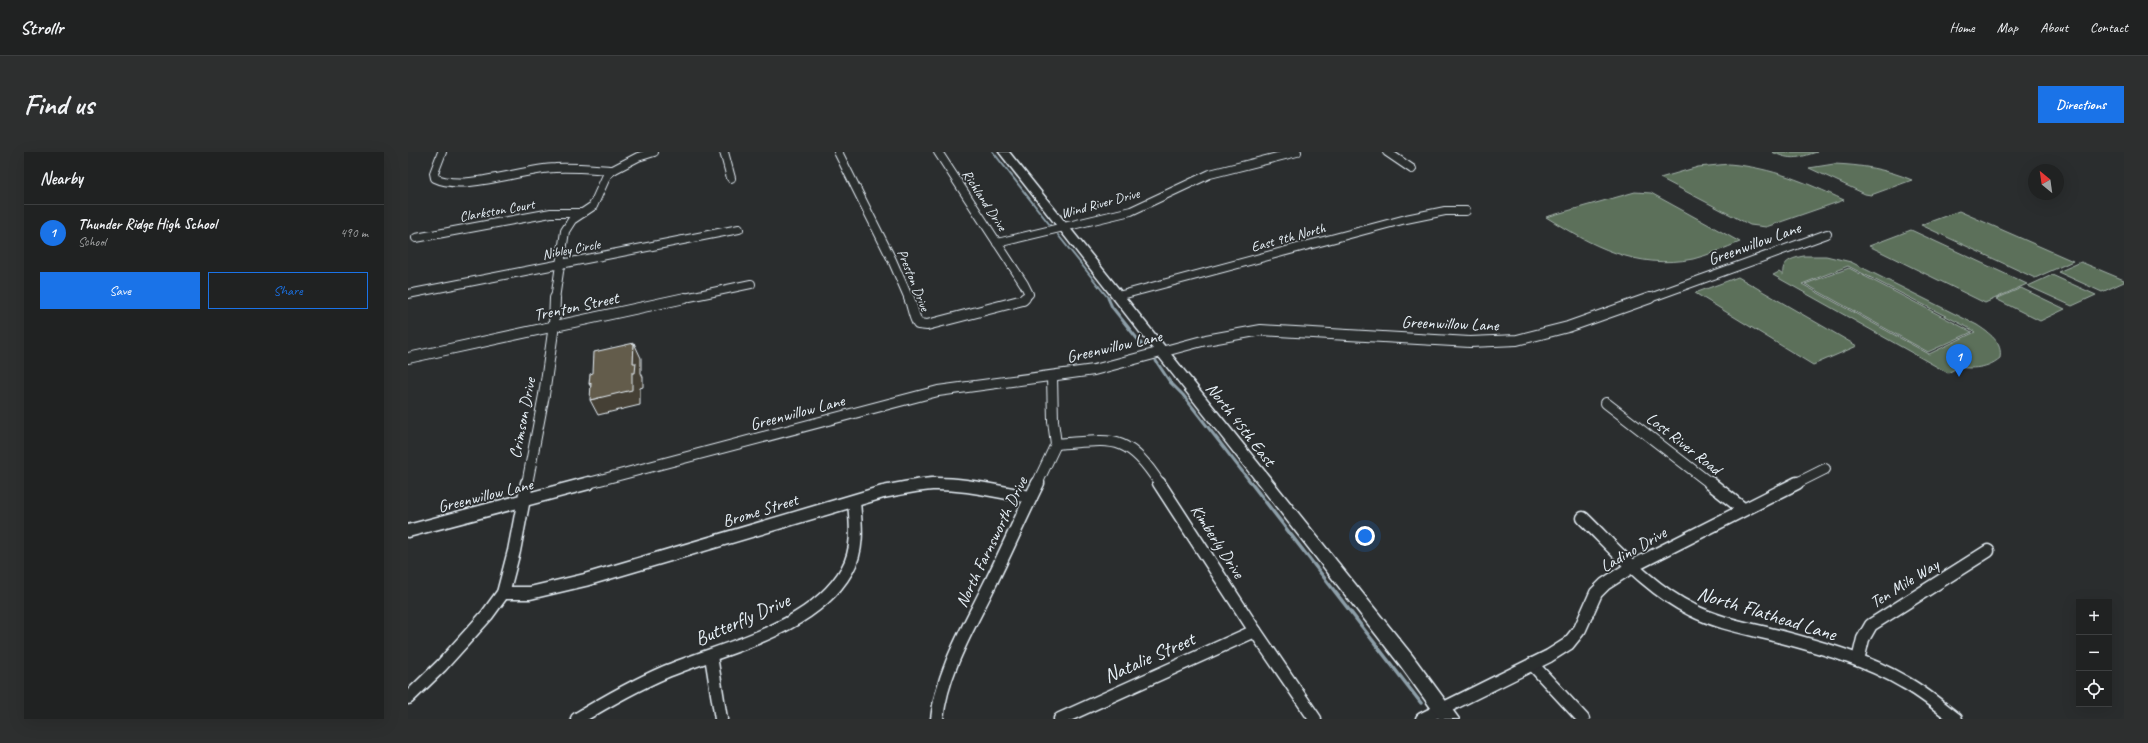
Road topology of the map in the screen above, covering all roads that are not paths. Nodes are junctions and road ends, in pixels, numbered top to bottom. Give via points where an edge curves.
1 (442, 152) edge
2 (654, 152) edge
3 (724, 152) edge
4 (838, 152) edge
5 (938, 152) edge
6 (1004, 152) edge
7 (1297, 152) edge
8 (1387, 152) edge
9 (1412, 169) dead end
10 (612, 170) junction
11 (731, 178) dead end
12 (1466, 212) dead end
13 (583, 213) junction
14 (1063, 226) junction
15 (739, 228) dead end
16 (1827, 234) dead end
17 (416, 238) dead end
18 (997, 243) junction
19 (559, 265) junction
20 (750, 284) dead end
21 (408, 294) edge
22 (1118, 296) junction
23 (554, 325) junction
24 (1161, 352) junction
25 (408, 358) edge
26 (1052, 376) junction
27 (1606, 403) dead end
28 (1056, 444) junction
29 (1825, 469) dead end
30 (1031, 497) junction
31 (523, 502) junction
32 (854, 502) junction
33 (1743, 509) junction
34 (1583, 518) dead end
35 (408, 531) edge
36 (1988, 551) dead end
37 (1633, 566) junction
38 (503, 594) junction
39 (1255, 631) junction
40 (712, 656) junction
41 (1858, 660) junction
42 (1532, 664) junction
43 (408, 698) edge
44 (1446, 714) edge
45 (577, 719) edge
46 (721, 719) edge
47 (937, 719) edge
48 (1060, 719) edge
49 (1315, 719) edge
50 (1422, 719) edge
51 (1583, 719) edge
52 (1956, 719) edge

1 - 10 street via 434,173 435,178 443,182 459,183 554,168
2 - 10 street
3 - 11 street
4 - 18 street, Preston Drive via 892,260 918,324 937,323 1023,300 1029,294
5 - 18 street, Richland Drive
6 - 14 main road, North 45th East
7 - 14 street, Wind River Drive via 1210,174 1131,211
8 - 9 street
10 - 13 street, Crimson Drive via 607,175 593,206
12 - 22 street, East 9th North via 1445,211 1406,219
13 - 17 street, Clarkston Court via 551,213
13 - 19 street, Crimson Drive via 572,220 565,231
14 - 18 street, Wind River Drive
14 - 22 main road, North 45th East
15 - 19 street, Nibley Circle
16 - 24 street, Greenwillow Lane via 1568,327 1517,340 1470,342 1261,330 1209,337
19 - 21 street, Nibley Circle
19 - 23 street, Crimson Drive
20 - 23 street, Trenton Street
22 - 24 main road, North 45th East
23 - 25 street, Trenton Street
23 - 31 street, Crimson Drive via 544,395
24 - 26 street, Greenwillow Lane via 1116,365
24 - 44 main road, North 45th East
26 - 28 street
26 - 31 street, Greenwillow Lane via 974,384 938,391
27 - 33 street, Lost River Road
28 - 30 street, North Farnsworth Drive
28 - 39 street, Kimberly Drive via 1110,440 1132,449 1146,463
29 - 33 street, Ladino Drive
30 - 32 street, Brome Street via 967,486 933,484 883,492
30 - 47 street, North Farnsworth Drive via 949,668 939,700
31 - 35 street, Greenwillow Lane
31 - 38 street, Crimson Drive
32 - 38 street, Brome Street via 585,580 530,593
32 - 40 street, Butterfly Drive via 859,534 856,551 841,583 827,597 774,630
33 - 37 street, Ladino Drive
34 - 37 street, North Flathead Lane
36 - 41 street, Ten Mile Way via 1871,625 1863,639
37 - 41 street, North Flathead Lane via 1688,610
37 - 42 street, Ladino Drive via 1596,593 1580,629 1568,644
38 - 43 street, Crimson Drive via 441,666
39 - 48 street, Natalie Street
39 - 49 street, Kimberly Drive
40 - 45 street, Butterfly Drive via 677,667 618,695
40 - 46 street
41 - 52 street, North Flathead Lane via 1916,689
42 - 44 street, Ladino Drive
42 - 51 street
44 - 50 street, Ladino Drive

